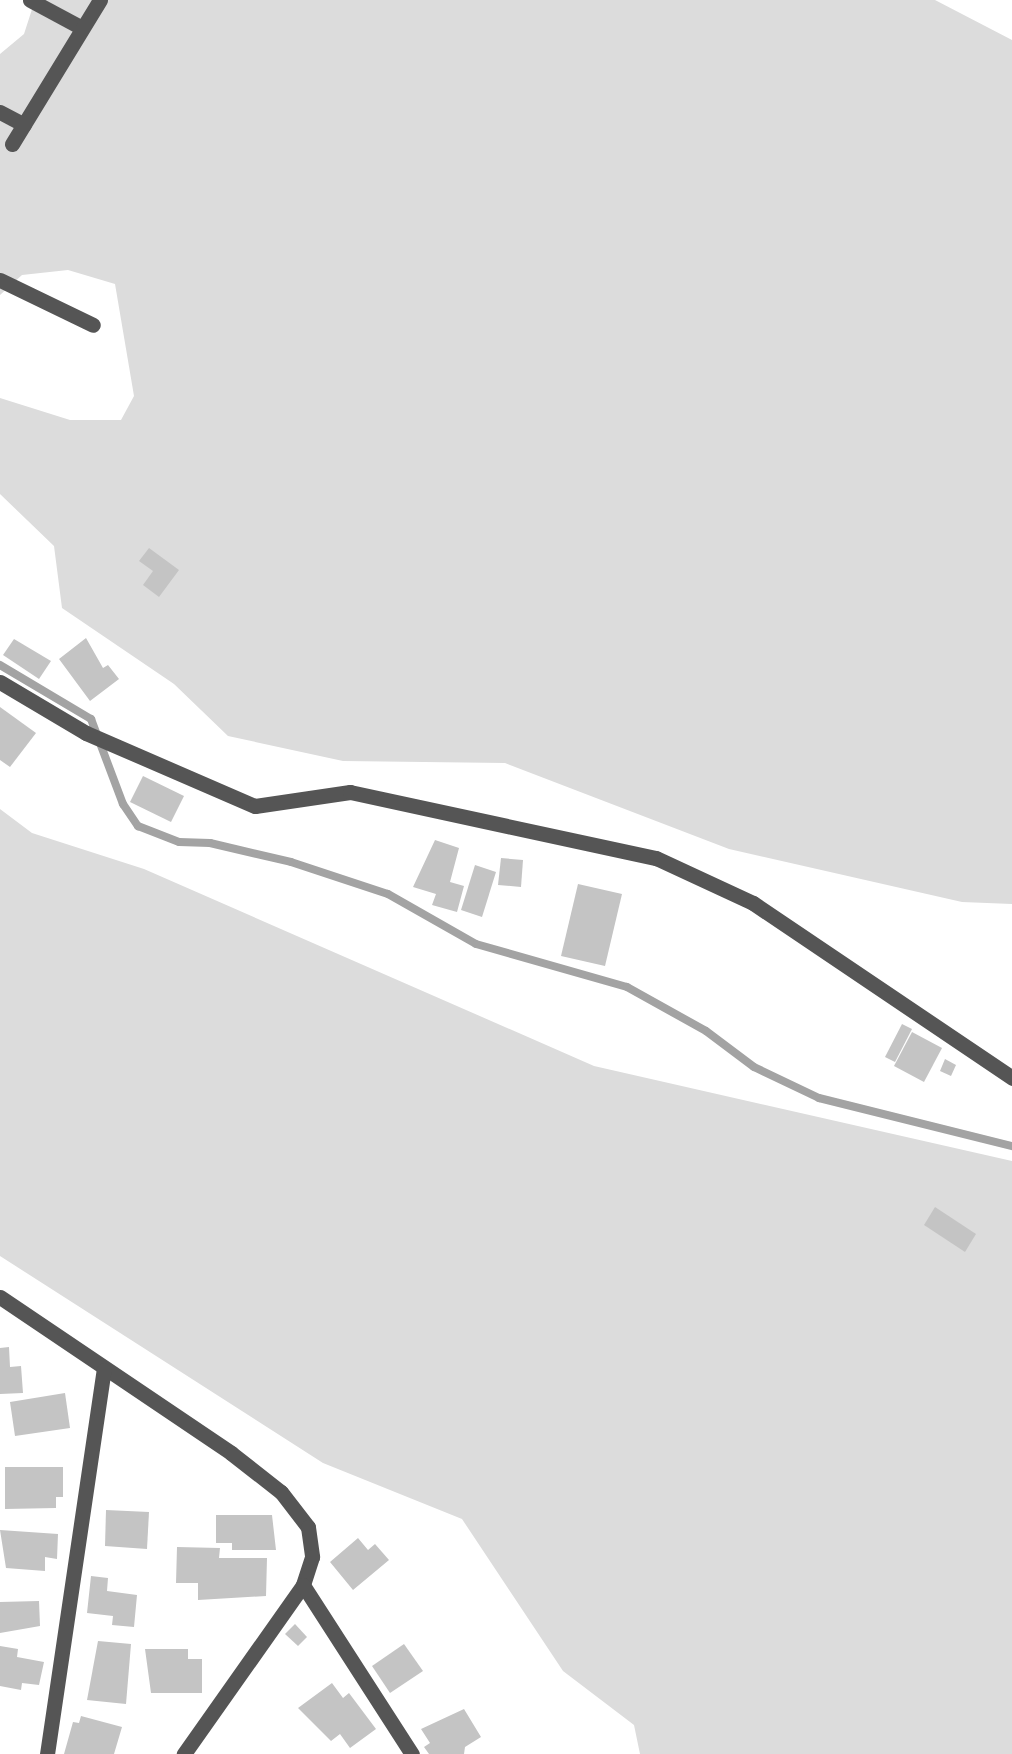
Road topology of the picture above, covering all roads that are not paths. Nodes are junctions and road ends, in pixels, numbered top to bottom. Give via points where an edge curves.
1 (30, 0) edge
2 (100, 0) edge
3 (82, 28) junction
4 (0, 112) edge
5 (24, 125) junction
6 (12, 144) dead end
7 (0, 280) edge
8 (93, 325) dead end
9 (0, 682) edge
10 (1012, 1078) edge
11 (0, 1297) edge
12 (104, 1370) junction
13 (303, 1585) junction
14 (47, 1754) edge
15 (184, 1754) edge
16 (412, 1754) edge

1 - 3 street
2 - 3 street
3 - 5 street
4 - 5 street
5 - 6 street
7 - 8 street
9 - 10 street via 86,733 255,806 351,792 656,858 753,903
11 - 12 street
12 - 13 street via 231,1453 300,1511 312,1557
12 - 14 street
13 - 15 street
13 - 16 street

